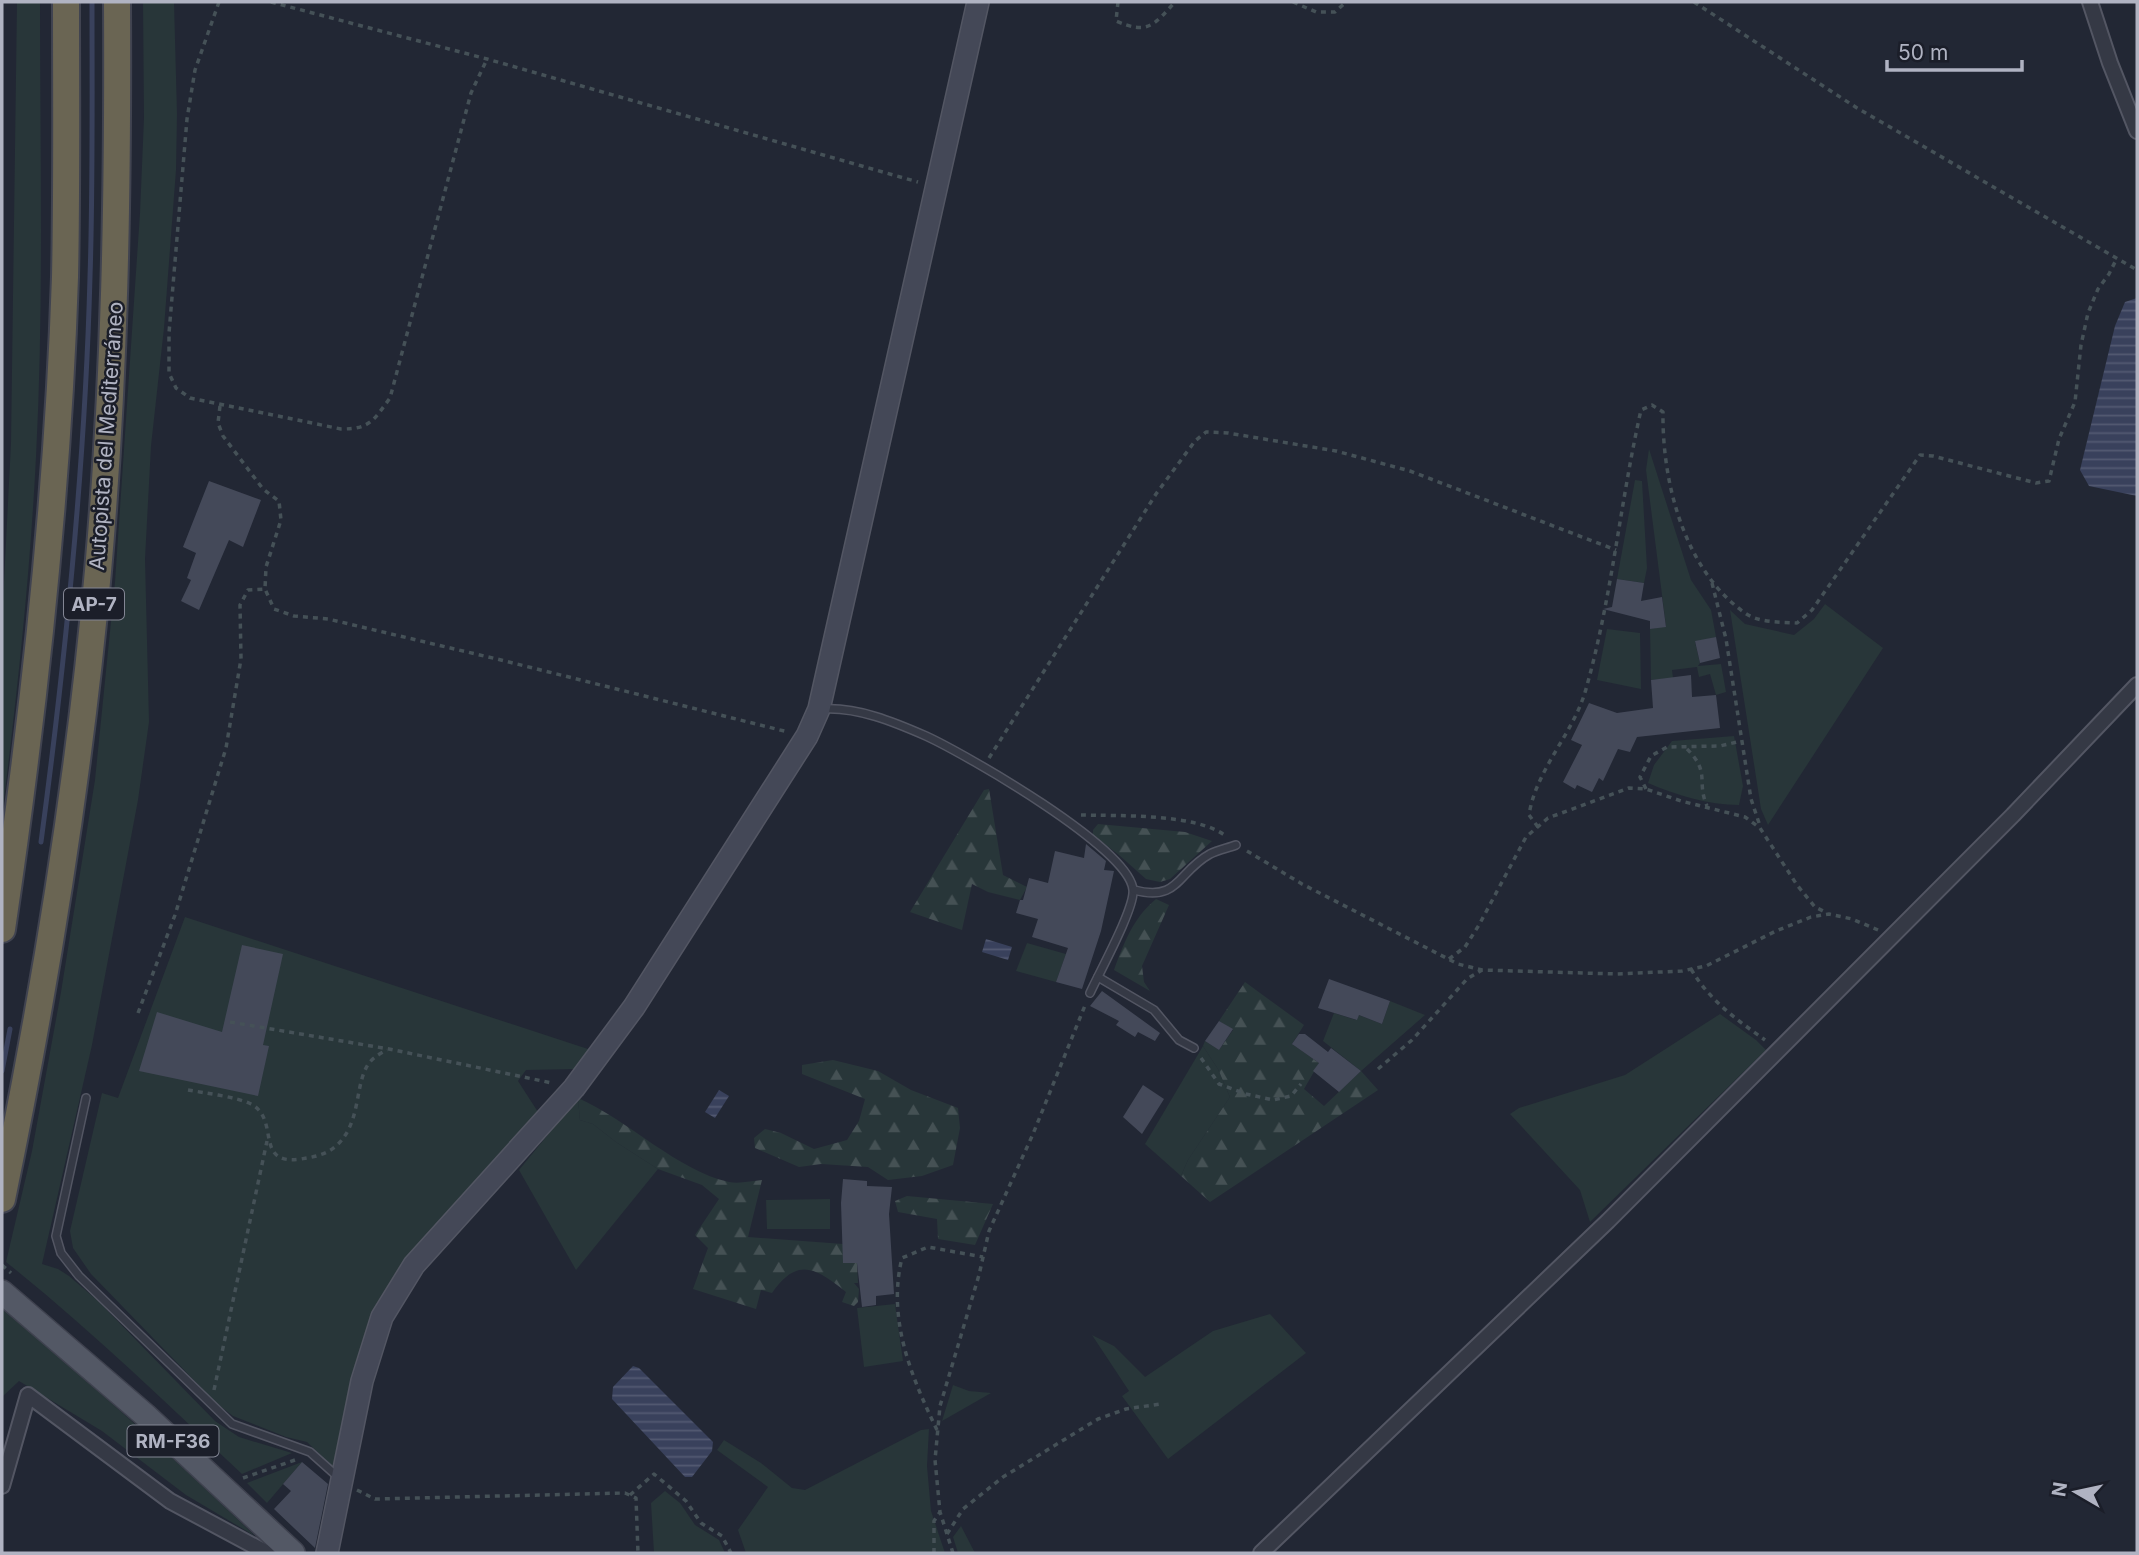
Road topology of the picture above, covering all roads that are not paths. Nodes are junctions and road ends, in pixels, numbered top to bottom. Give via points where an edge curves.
1 (53, 2) edge
2 (66, 2) edge
3 (117, 2) edge
4 (124, 2) edge
5 (978, 2) edge
6 (2090, 2) edge
7 (2137, 131) edge
8 (116, 279) junction
9 (53, 480) junction
10 (2137, 685) edge
11 (819, 709) junction
12 (1236, 845) road end
13 (1134, 890) junction
14 (2, 929) edge
15 (1098, 977) junction
16 (1090, 993) road end
17 (1194, 1048) road end
18 (86, 1098) dead end
19 (2, 1199) edge
20 (2, 1292) edge
21 (341, 1480) junction
22 (2, 1486) edge
23 (267, 1553) edge
24 (293, 1553) edge
25 (327, 1553) edge
26 (1261, 1553) edge

1 - 9 highway
2 - 9 highway, AP-7 via 65,278
3 - 8 highway, Autopista del Mediterráneo / AP-7
4 - 8 highway
5 - 11 main road
6 - 7 street
8 - 19 highway, Autopista del Mediterráneo / AP-7 via 98,569 78,750 51,943
9 - 14 highway, AP-7 via 28,744
10 - 26 street via 1608,1221
11 - 13 lane via 841,708 873,716 984,766 1118,860
11 - 21 main road via 807,736 656,973 574,1088 414,1265 382,1317 362,1381
12 - 13 lane via 1210,854 1161,893
13 - 15 lane
15 - 16 lane
15 - 17 lane via 1154,1010 1179,1040
18 - 21 lane via 56,1236 61,1253 79,1276 232,1424 310,1452
20 - 24 main road, RM-F36 via 145,1415
21 - 25 main road
22 - 23 street via 28,1395 170,1501

